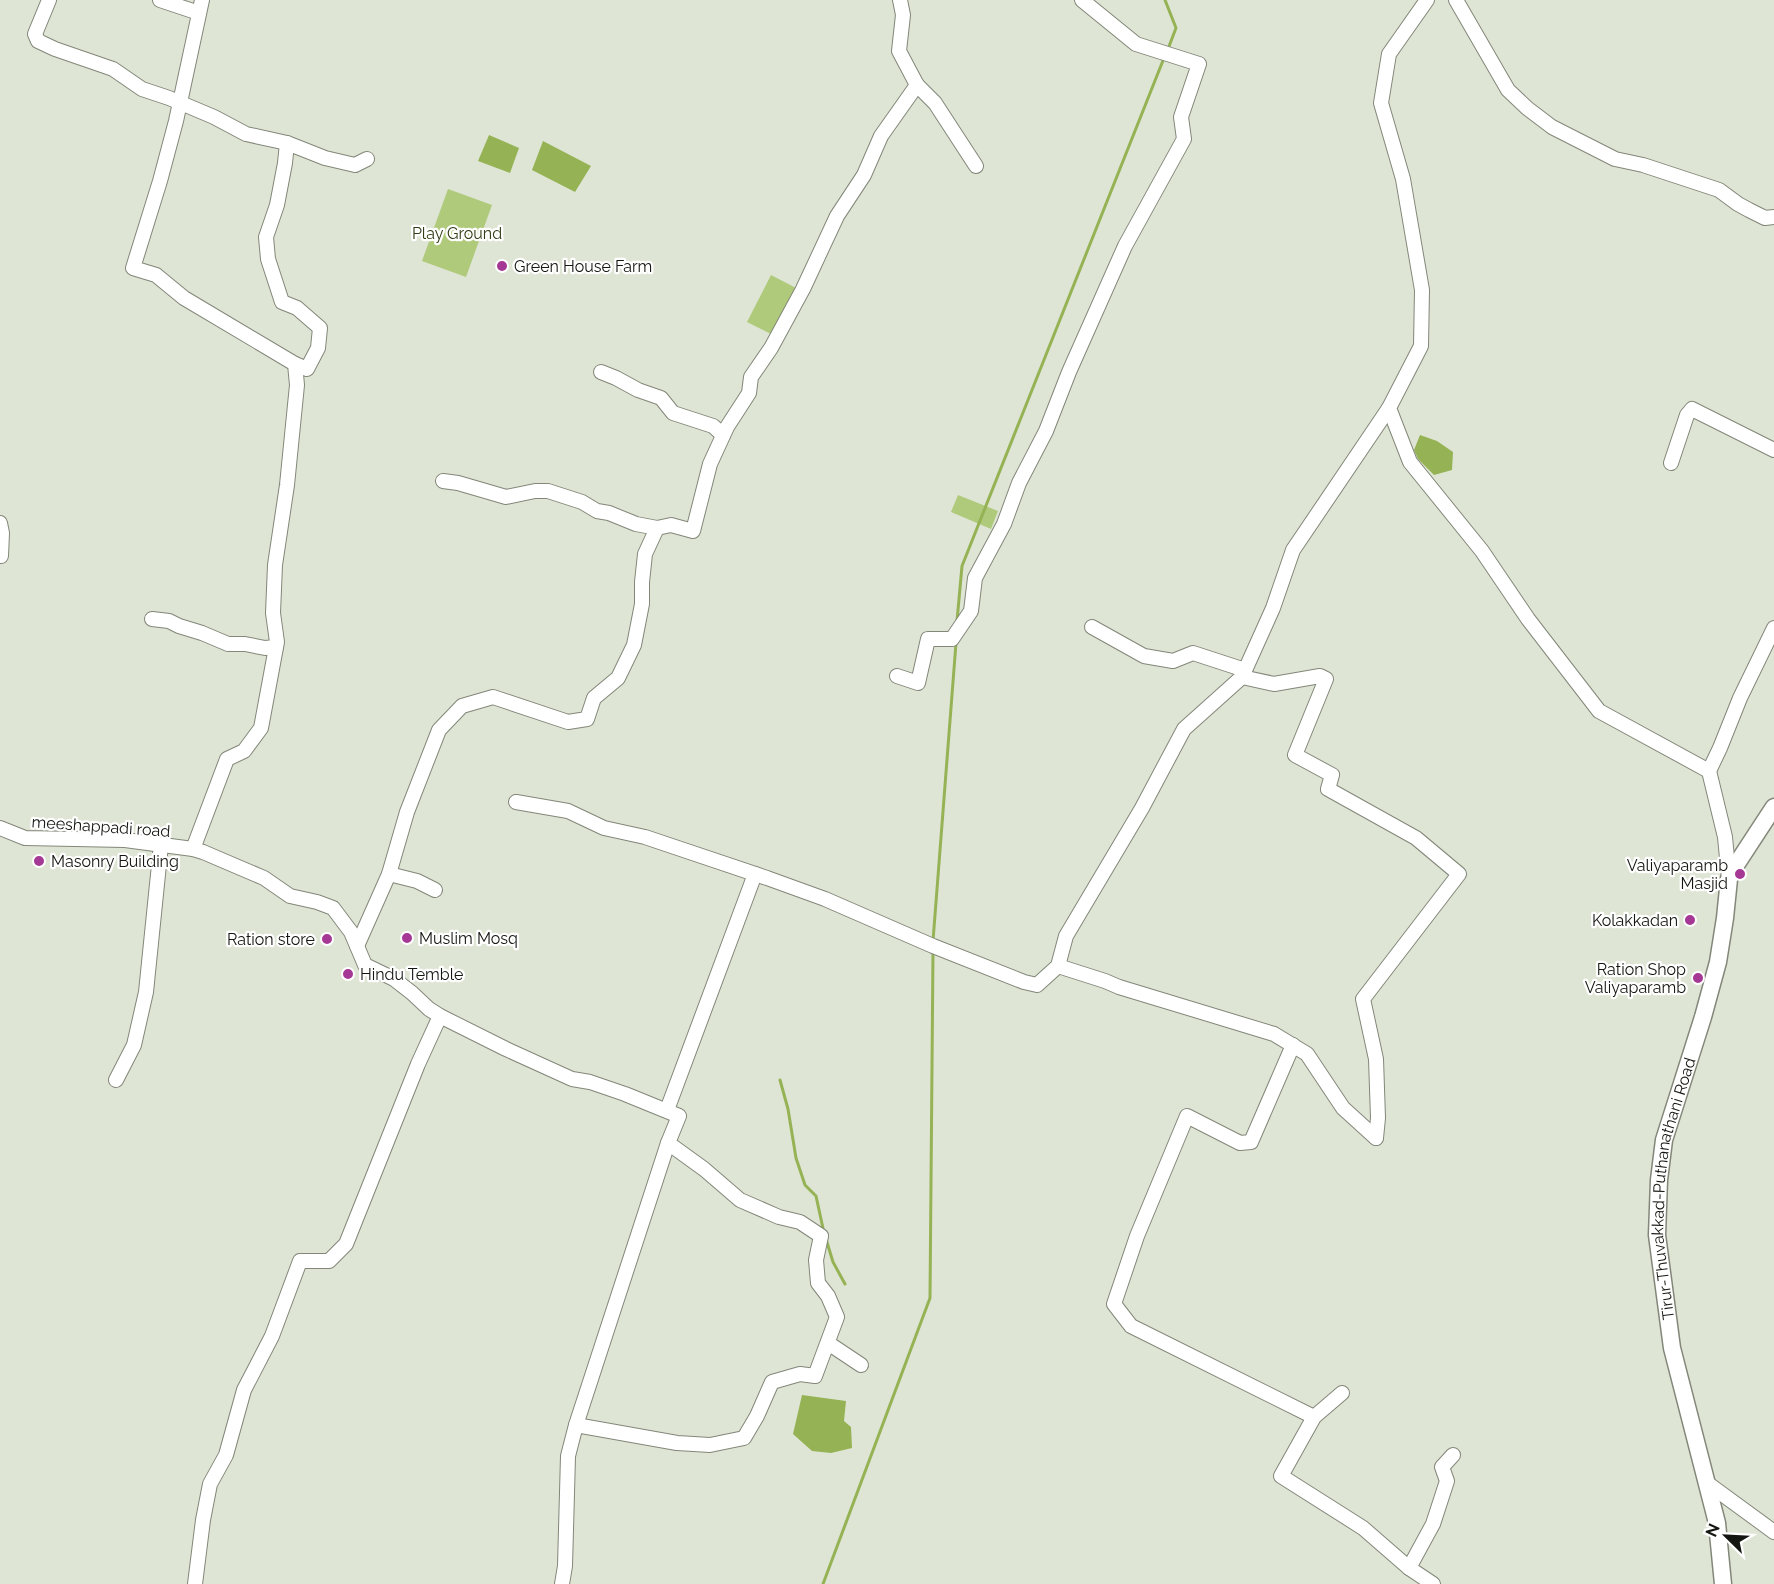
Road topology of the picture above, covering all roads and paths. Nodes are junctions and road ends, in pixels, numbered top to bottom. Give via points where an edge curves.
1 (49, 0) edge
2 (160, 0) edge
3 (900, 0) edge
4 (1082, 0) edge
5 (1427, 0) edge
6 (1456, 0) edge
7 (201, 7) edge
8 (917, 85) junction
9 (179, 103) junction
10 (287, 143) junction
11 (367, 159) dead end
12 (976, 166) dead end
13 (1774, 217) edge
14 (295, 364) junction
15 (601, 372) dead end
16 (1389, 408) junction
17 (723, 435) junction
18 (1774, 450) edge
19 (1671, 463) dead end
20 (443, 481) dead end
21 (0, 523) edge
22 (657, 528) junction
23 (1, 556) edge
24 (152, 619) dead end
25 (1092, 627) dead end
26 (1774, 628) edge
27 (276, 647) junction
28 (1244, 673) junction
29 (897, 676) dead end
30 (1709, 771) junction
31 (516, 802) dead end
32 (1774, 807) edge
33 (0, 828) edge
34 (161, 845) junction
35 (193, 849) junction
36 (389, 873) junction
37 (755, 874) junction
38 (1729, 879) junction
39 (435, 890) dead end
40 (357, 946) junction
41 (1058, 966) junction
42 (440, 1016) junction
43 (1293, 1045) junction
44 (116, 1080) dead end
45 (667, 1110) junction
46 (668, 1143) junction
47 (828, 1342) junction
48 (861, 1365) dead end
49 (1342, 1394) dead end
50 (1314, 1417) junction
51 (576, 1425) junction
52 (1453, 1455) dead end
53 (1707, 1483) junction
54 (1774, 1532) edge
55 (1409, 1568) junction
56 (195, 1584) edge
57 (562, 1584) edge
58 (1433, 1584) edge
59 (1723, 1584) edge

1 - 9 street via 35,34 38,41 113,69 142,89
2 - 7 street
3 - 8 street via 903,15 899,51
4 - 29 street via 1137,44 1199,64 1181,117 1184,139 1125,246 1004,524 975,578 971,611 952,639 928,639 918,683
5 - 16 street via 1389,54 1381,103 1403,179 1422,290 1421,346
6 - 13 street via 1508,90 1552,127 1615,159 1719,190 1765,218
7 - 9 street
8 - 12 street via 935,103
8 - 17 street via 881,136 771,348 751,377 749,393
9 - 10 street via 246,134
9 - 14 street via 133,268 156,275 183,298
10 - 11 street via 355,165
10 - 14 street via 277,205 266,237 268,259 282,302 297,308 320,328 318,348 307,369
14 - 27 street via 297,385 275,565
15 - 17 street via 662,398 673,413 713,426
16 - 28 street via 1293,550
16 - 30 street via 1410,462 1482,551 1528,619 1599,711
17 - 22 street via 710,464 693,531 671,525
18 - 19 street via 1692,409
20 - 22 street via 506,497 548,492
21 - 23 street
22 - 36 street via 645,554 642,604 634,645 618,678 594,698 587,719 568,722 494,697 462,706 439,730 407,812
24 - 27 street via 169,621 228,644
25 - 28 street via 1144,656 1173,661 1193,653
26 - 30 street
27 - 35 street via 261,728 244,751 227,759
28 - 41 street via 1184,729 1066,936
28 - 43 street via 1274,684 1320,676 1326,679 1295,755 1332,775 1328,789 1416,838 1459,874 1363,999 1376,1059 1376,1138 1343,1108 1307,1054
30 - 38 street via 1725,837
31 - 37 street via 568,811 604,828 645,837
32 - 38 main road, Tirur-Thuvakkad-Puthanathani Road
33 - 34 street, meeshappadi road via 26,838 126,840
34 - 35 street, meeshappadi road
34 - 44 street via 146,992 134,1046
35 - 40 street, meeshappadi road via 264,878 290,896 333,908
36 - 39 street
36 - 40 street
37 - 41 street via 1024,982 1037,985
37 - 45 street
38 - 53 main road, Tirur-Thuvakkad-Puthanathani Road via 1718,963 1664,1140 1657,1235 1672,1348
40 - 42 street, meeshappadi road via 365,965 393,979
41 - 43 street via 1274,1034
42 - 45 street, meeshappadi road via 572,1078
42 - 56 street via 346,1244 329,1261 300,1261 272,1336 244,1390 226,1455 210,1484
43 - 50 street via 1251,1142 1240,1143 1187,1116 1137,1236 1114,1304 1131,1326
45 - 46 street via 679,1116
46 - 47 street via 740,1200 800,1222 822,1236 816,1260 818,1283 837,1317
46 - 51 street
47 - 48 street
47 - 51 street via 815,1376 800,1374 772,1382 744,1438 710,1445 677,1443
49 - 50 street
50 - 55 street via 1281,1476 1363,1528
51 - 57 street via 568,1456
52 - 55 street via 1442,1467 1447,1481 1433,1524
53 - 54 street
53 - 59 main road, Tirur-Thuvakkad-Puthanathani Road via 1717,1522
55 - 58 street

